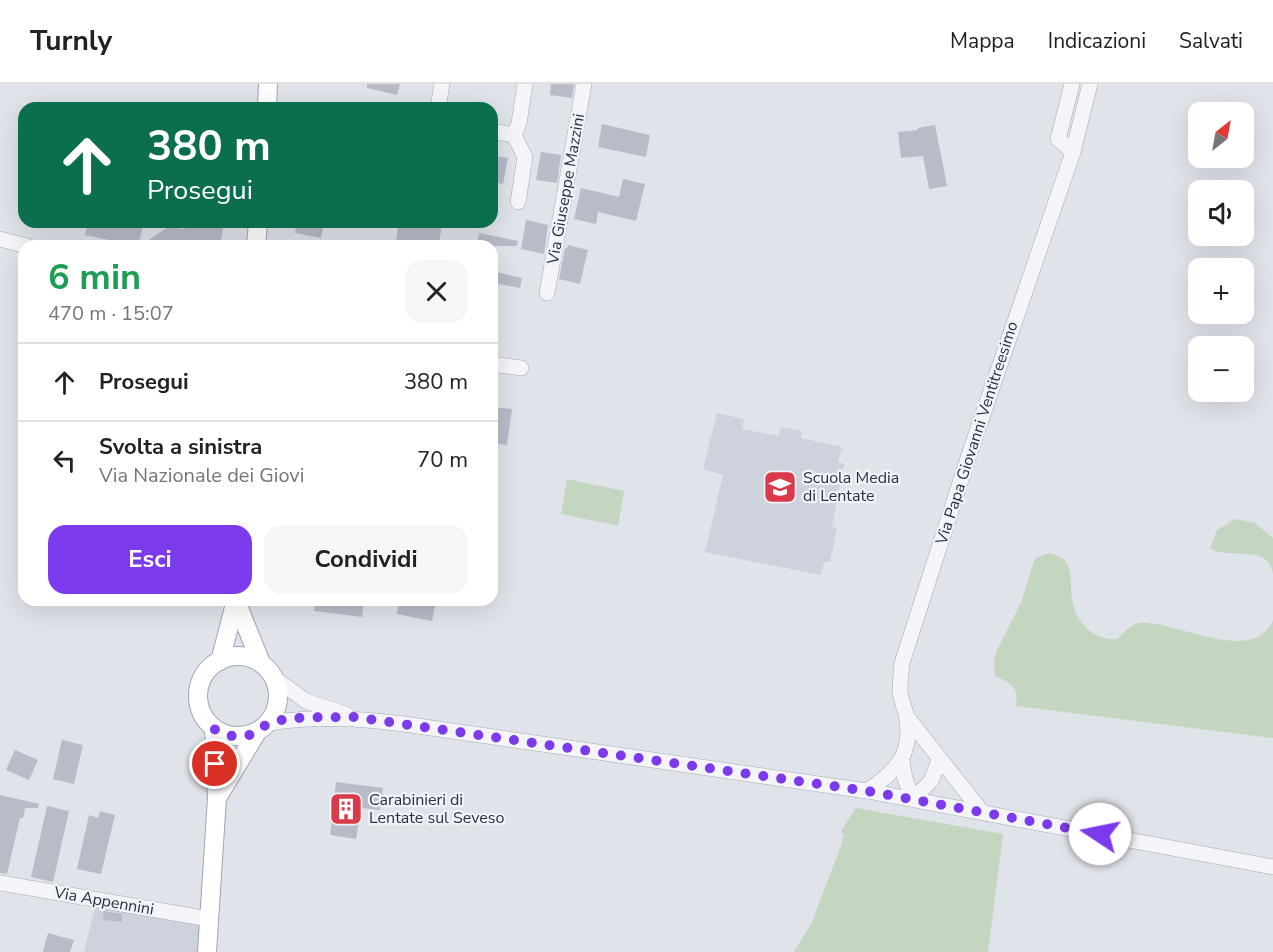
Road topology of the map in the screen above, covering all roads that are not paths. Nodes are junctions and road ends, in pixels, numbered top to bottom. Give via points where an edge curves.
1 (268, 84) edge
2 (442, 84) edge
3 (525, 84) edge
4 (584, 84) edge
5 (1072, 84) edge
6 (1090, 84) edge
7 (267, 102) edge
8 (439, 102) edge
9 (498, 132) edge
10 (514, 135) junction
11 (1074, 152) junction
12 (518, 202) dead end
13 (0, 239) edge
14 (18, 244) edge
15 (548, 293) dead end
16 (498, 365) edge
17 (521, 368) dead end
18 (235, 606) edge
19 (238, 606) edge
20 (220, 661) junction
21 (261, 663) junction
22 (274, 678) junction
23 (354, 717) junction
24 (907, 717) junction
25 (263, 728) junction
26 (214, 729) junction
27 (939, 760) junction
28 (902, 761) junction
29 (867, 791) junction
30 (217, 798) junction
31 (913, 799) junction
32 (982, 812) junction
33 (1273, 867) edge
34 (0, 883) edge
35 (209, 919) junction
36 (207, 952) edge

1 - 7 main road
2 - 8 street
3 - 10 street
4 - 15 street, Via Giuseppe Mazzini
5 - 11 street via 1058,139
6 - 11 street, Via Papa Giovanni Ventitreesimo
9 - 10 street
10 - 12 street via 525,157
11 - 24 street, Via Papa Giovanni Ventitreesimo via 972,444 902,663 900,693
13 - 14 street
16 - 17 street
18 - 20 main road
19 - 21 main road
20 - 21 main road via 240,656
20 - 26 main road via 206,673 198,692 202,713
21 - 22 main road
22 - 23 street via 306,700
22 - 25 main road via 278,703
23 - 25 street via 303,718
23 - 29 street
24 - 27 street, Via Papa Giovanni Ventitreesimo
24 - 28 street, Via Papa Giovanni Ventitreesimo via 908,745
25 - 26 main road via 233,736
25 - 30 main road
26 - 30 main road
27 - 31 street via 931,782
27 - 32 street, Via Papa Giovanni Ventitreesimo
28 - 29 street via 887,778
28 - 31 street, Via Papa Giovanni Ventitreesimo
29 - 31 street
30 - 35 main road
31 - 32 street
32 - 33 street
34 - 35 street, Via Appennini
35 - 36 main road

